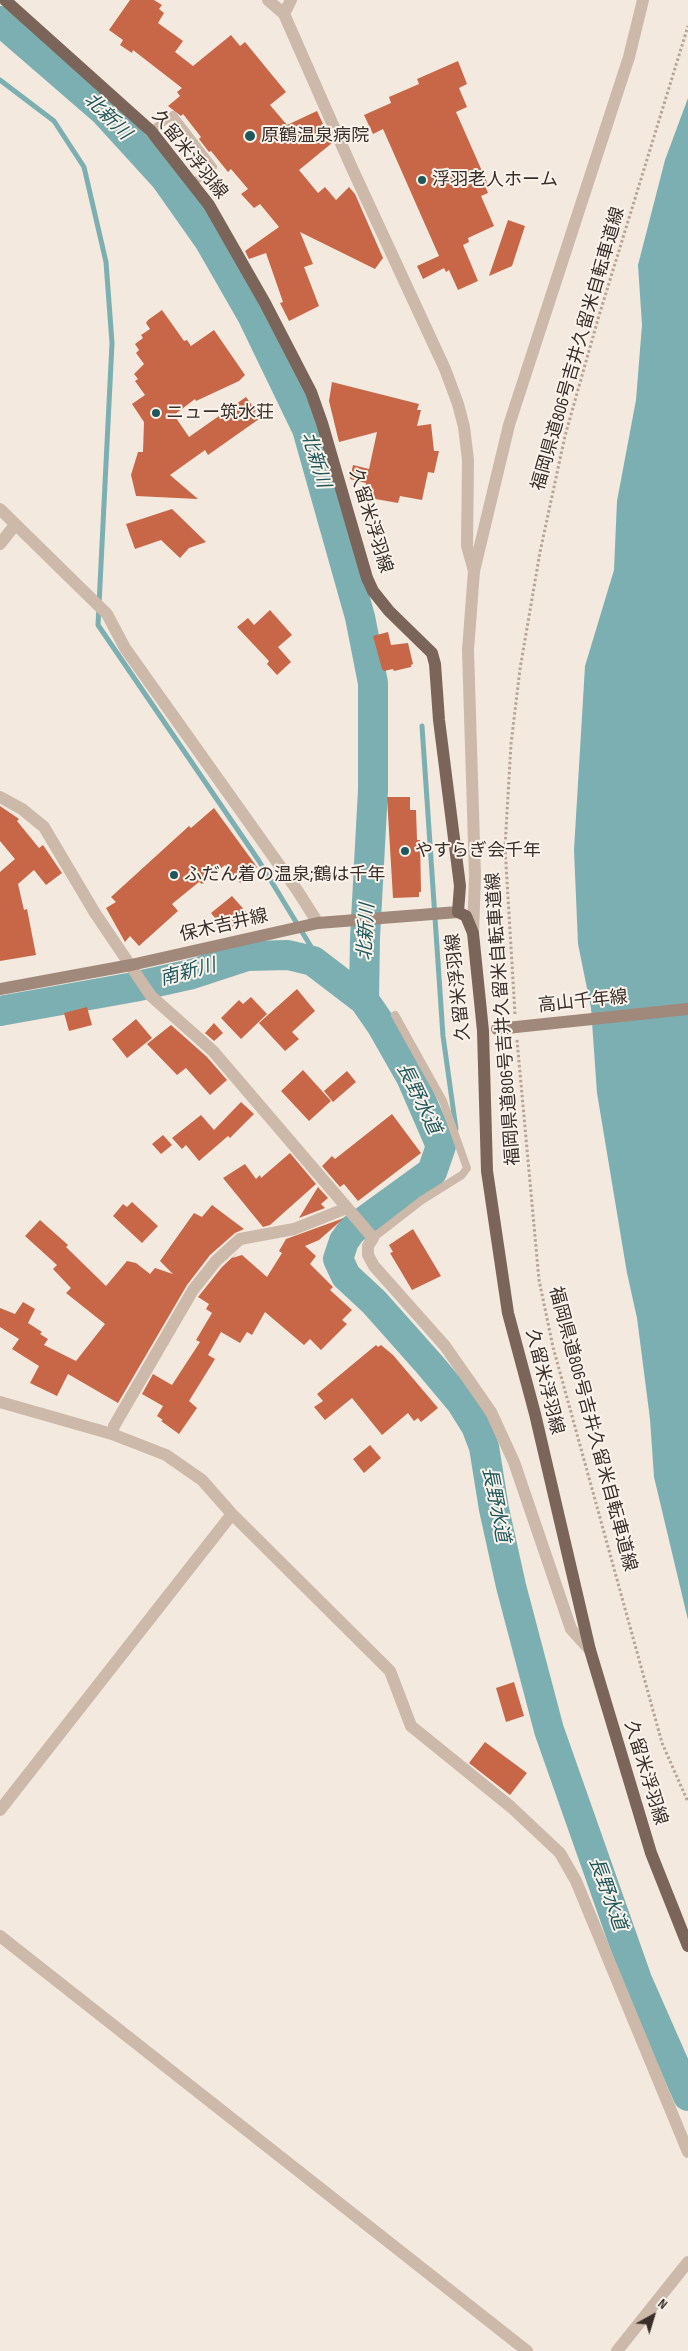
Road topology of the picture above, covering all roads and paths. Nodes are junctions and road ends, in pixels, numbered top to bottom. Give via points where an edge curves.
1 (5, 0) edge
2 (268, 0) edge
3 (291, 0) edge
4 (643, 0) edge
5 (284, 14) junction
6 (688, 26) edge
7 (151, 131) junction
8 (192, 184) junction
9 (0, 509) edge
10 (15, 525) junction
11 (0, 544) edge
12 (474, 571) junction
13 (0, 797) edge
14 (458, 912) junction
15 (314, 924) junction
16 (473, 933) junction
17 (134, 970) junction
18 (0, 989) edge
19 (688, 1009) edge
20 (394, 1015) dead end
21 (515, 1023) dead end
22 (483, 1032) junction
23 (516, 1032) dead end
24 (348, 1210) junction
25 (373, 1238) junction
26 (0, 1402) edge
27 (112, 1434) junction
28 (232, 1514) junction
29 (590, 1650) junction
30 (688, 1802) edge
31 (0, 1810) edge
32 (0, 1936) edge
33 (688, 1946) edge
34 (688, 2152) edge
35 (688, 2262) edge
36 (527, 2351) edge
37 (618, 2351) edge

1 - 7 main road, 久留米浮羽線
2 - 5 street
3 - 5 street
4 - 12 street via 628,57 509,425
5 - 12 street via 458,404 468,460 466,546
6 - 21 path, 福岡県道806号吉井久留米自転車道線 via 573,409 540,552 511,744 505,847
7 - 8 main road, 久留米浮羽線
7 - 8 lane via 172,115 213,167
8 - 14 main road, 久留米浮羽線 via 209,205 311,392 373,590 388,611 432,653 460,886
9 - 10 street
10 - 11 street
10 - 15 street via 108,614 125,648 297,890
12 - 16 street via 468,650 475,876
13 - 17 street via 44,827 95,913
14 - 15 main road, 保木吉井線
14 - 16 main road, 久留米浮羽線 via 466,916
15 - 17 main road, 保木吉井線
16 - 22 main road, 久留米浮羽線
17 - 18 main road, 保木吉井線
17 - 24 street via 151,996 213,1051
19 - 22 main road, 高山千年線, bridge
20 - 25 lane via 443,1101 467,1168 462,1175 422,1200
22 - 29 main road, 久留米浮羽線 via 487,1171 508,1313
23 - 30 path, 福岡県道806号吉井久留米自転車道線 via 539,1280 553,1347 662,1743
24 - 25 street
24 - 27 street via 294,1229 240,1239 216,1261 193,1290
25 - 29 street via 368,1246 368,1255 374,1266 445,1346 491,1412 514,1462 571,1629
26 - 27 street
27 - 28 street via 166,1454 202,1480
28 - 31 street
28 - 34 street via 390,1671 411,1726 512,1807 560,1853 576,1881
29 - 33 main road, 久留米浮羽線 via 651,1853
32 - 36 street
35 - 37 street

